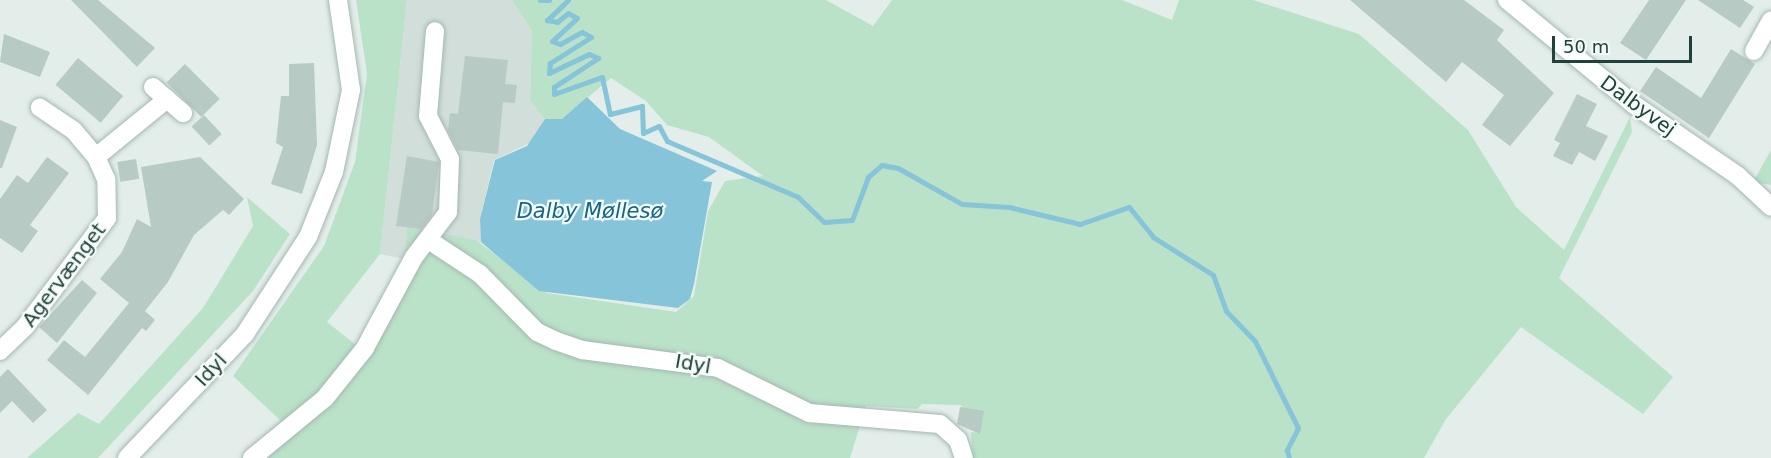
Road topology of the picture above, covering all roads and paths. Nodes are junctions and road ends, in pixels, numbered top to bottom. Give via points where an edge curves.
1 (338, 0) edge
2 (1507, 0) edge
3 (1771, 20) edge
4 (435, 31) dead end
5 (1755, 51) dead end
6 (153, 87) dead end
7 (167, 99) junction
8 (40, 108) dead end
9 (183, 114) dead end
10 (96, 157) junction
11 (1771, 207) edge
12 (430, 241) junction
13 (0, 351) edge
14 (127, 458) edge
15 (252, 458) edge
16 (964, 458) edge

1 - 14 street, Idyl via 351,90 334,172 308,237 245,334
2 - 11 street, Dalbyvej via 1633,104 1738,176
3 - 5 street
4 - 12 street via 428,116 450,159 451,185 448,212
6 - 7 street
7 - 9 street
7 - 10 street
8 - 10 street, Agervænget via 73,130
10 - 13 street, Agervænget via 106,179 107,218 25,327
12 - 15 street via 414,257 365,348 325,398
12 - 16 street, Idyl via 480,274 537,332 555,340 593,352 718,368 788,408 809,413 940,424 958,440

